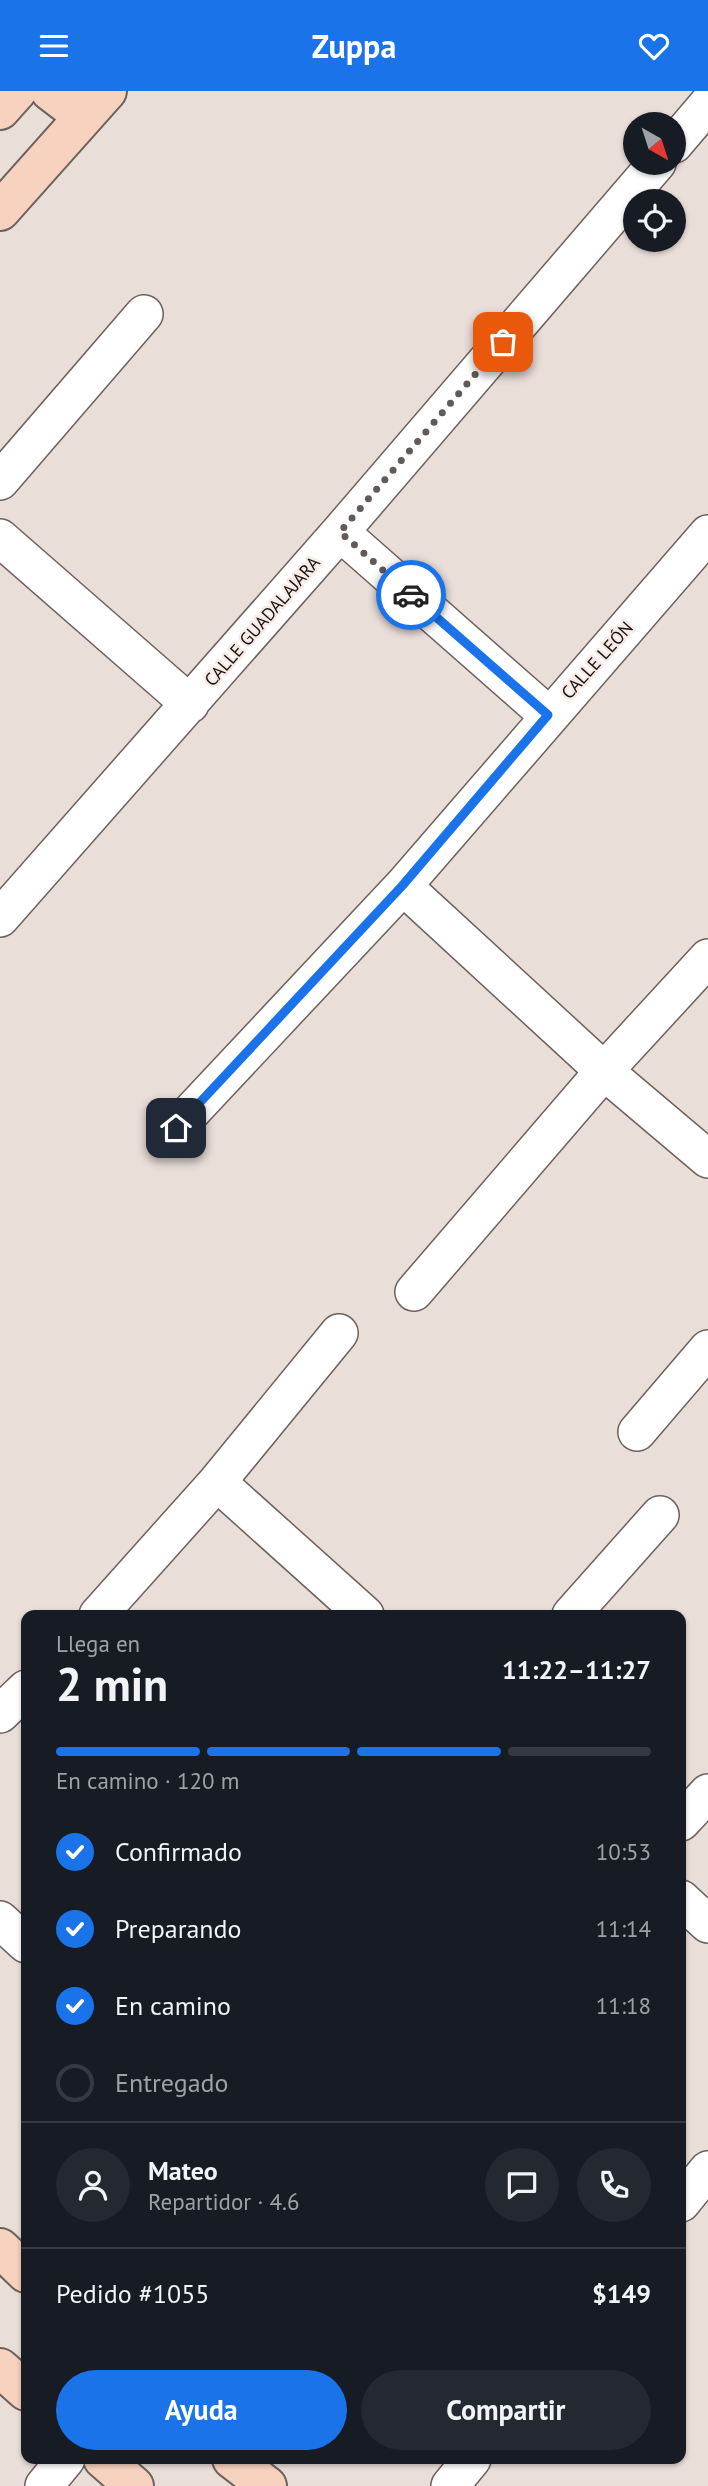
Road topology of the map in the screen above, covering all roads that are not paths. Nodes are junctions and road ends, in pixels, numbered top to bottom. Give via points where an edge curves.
1 (17, 91) edge
2 (50, 91) edge
3 (95, 104) edge
4 (708, 104) edge
5 (0, 110) edge
6 (686, 130) edge
7 (647, 175) edge
8 (0, 211) edge
9 (144, 314) dead end
10 (0, 481) edge
11 (340, 532) junction
12 (708, 534) edge
13 (0, 538) edge
14 (190, 704) junction
15 (548, 715) junction
16 (402, 886) junction
17 (0, 918) edge
18 (708, 958) edge
19 (604, 1071) junction
20 (176, 1128) dead end
21 (708, 1159) edge
22 (414, 1292) dead end
23 (339, 1333) dead end
24 (708, 1349) edge
25 (637, 1432) dead end
26 (217, 1482) junction
27 (660, 1515) dead end
28 (103, 1610) edge
29 (350, 1610) edge
30 (575, 1610) edge
31 (21, 1694) edge
32 (0, 1714) edge
33 (708, 1793) edge
34 (686, 1817) edge
35 (686, 1904) edge
36 (0, 1920) edge
37 (708, 1924) edge
38 (21, 1939) edge
39 (708, 2170) edge
40 (686, 2197) edge
41 (0, 2248) edge
42 (21, 2268) edge
43 (0, 2368) edge
44 (21, 2387) edge
45 (62, 2464) edge
46 (109, 2464) edge
47 (238, 2464) edge
48 (468, 2464) edge
49 (44, 2486) edge
50 (134, 2486) edge
51 (267, 2486) edge
52 (450, 2486) edge

1 - 5 street
2 - 3 street
3 - 8 street
4 - 6 street
7 - 11 street, CALLE GUADALAJARA
9 - 10 street
11 - 14 street, CALLE GUADALAJARA
11 - 15 street
12 - 15 street, CALLE LEÓN
13 - 14 street
14 - 17 street, CALLE GUADALAJARA
15 - 16 street, CALLE LEÓN
16 - 19 street
16 - 20 street, CALLE LEÓN
18 - 19 street
19 - 21 street
19 - 22 street
23 - 26 street
24 - 25 street
26 - 28 street
26 - 29 street
27 - 30 street
31 - 32 street
33 - 34 street
35 - 37 street
36 - 38 street
39 - 40 street
41 - 42 street
43 - 44 street
45 - 49 street
46 - 50 street
47 - 51 street
48 - 52 street

